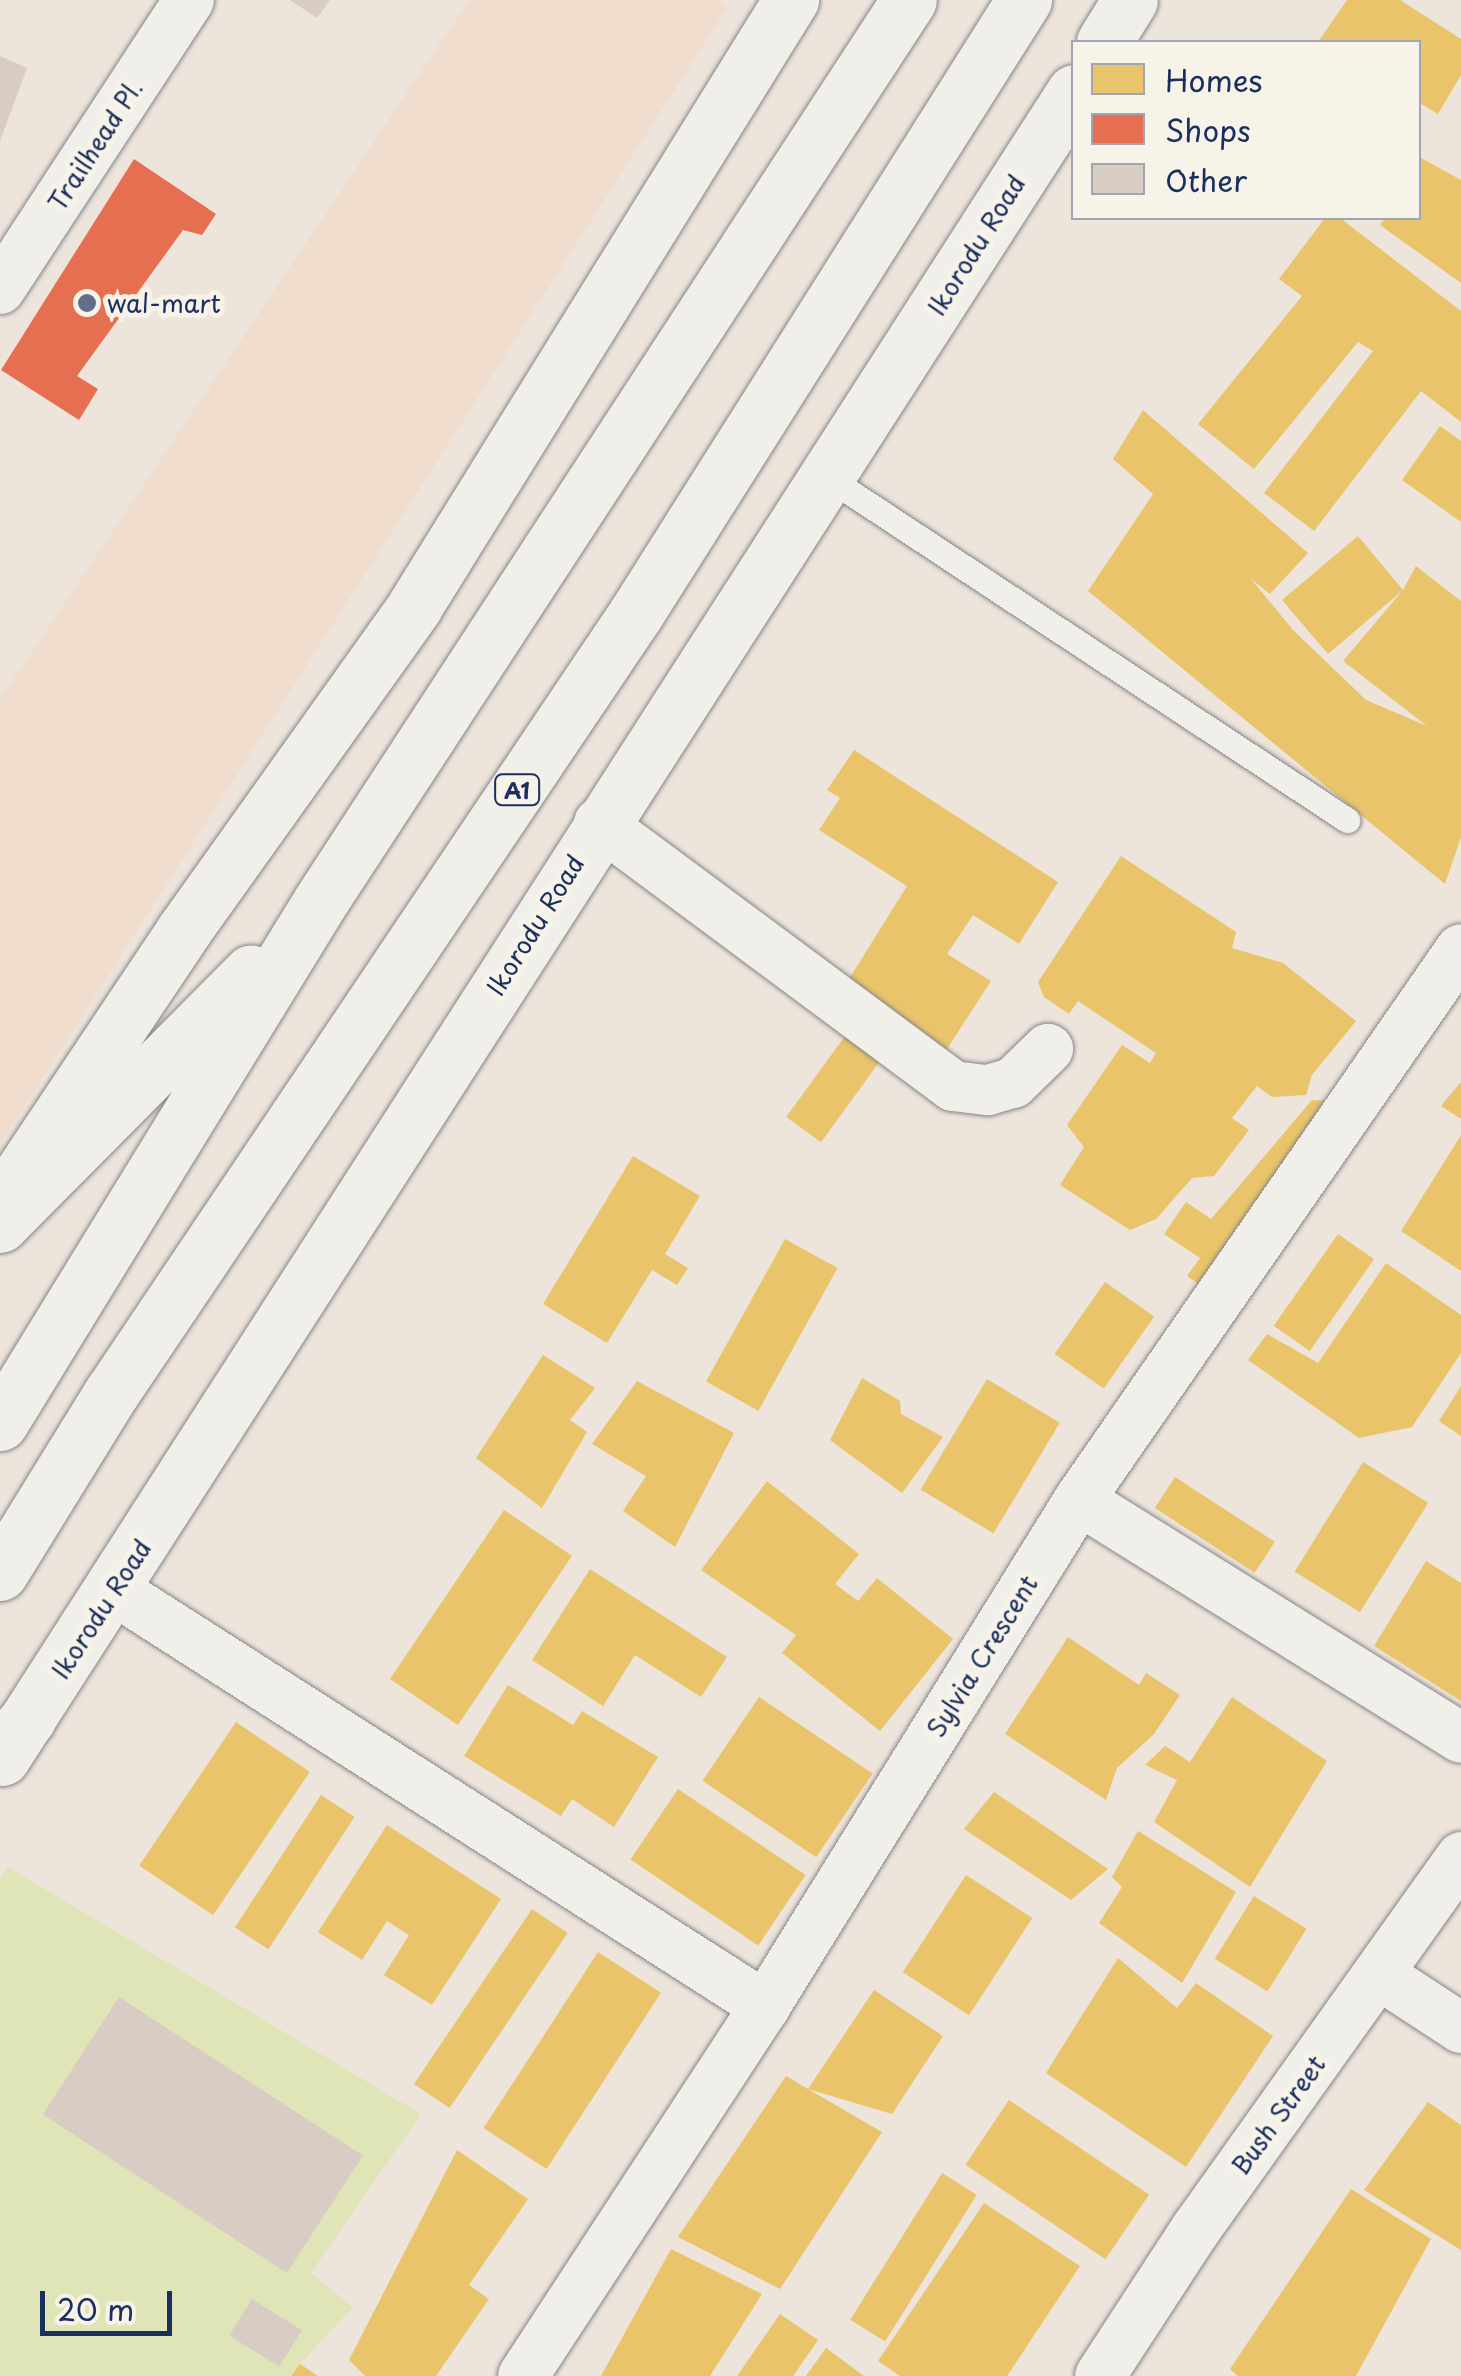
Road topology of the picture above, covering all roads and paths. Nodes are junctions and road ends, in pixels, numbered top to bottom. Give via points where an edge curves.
1 (189, 0) edge
2 (791, 0) edge
3 (909, 0) edge
4 (1024, 0) edge
5 (1130, 0) edge
6 (1105, 40) edge
7 (1071, 97) edge
8 (17, 228) edge
9 (0, 289) edge
10 (824, 475) junction
11 (1347, 820) dead end
12 (599, 824) junction
13 (320, 902) junction
14 (1461, 949) edge
15 (1048, 1049) dead end
16 (0, 1205) edge
17 (0, 1225) edge
18 (0, 1423) edge
19 (1079, 1500) junction
20 (0, 1573) edge
21 (114, 1590) junction
22 (1461, 1738) edge
23 (9, 1743) edge
24 (1461, 1857) edge
25 (1380, 1976) junction
26 (764, 2006) junction
27 (1461, 2028) edge
28 (523, 2376) edge
29 (1100, 2376) edge

1 - 8 street, Trailhead Pl.
2 - 16 main road via 414,607 184,930
3 - 13 main road
4 - 20 main road, A1 via 636,615 112,1392
5 - 6 main road
7 - 10 main road, Ikorodu Road
8 - 9 street, Trailhead Pl.
10 - 11 lane
10 - 12 main road, Ikorodu Road
12 - 15 street via 953,1086 988,1090 1014,1083
12 - 21 main road, Ikorodu Road
13 - 17 main road
13 - 18 main road
14 - 19 street, Sylvia Crescent
19 - 22 street
19 - 26 street, Sylvia Crescent
21 - 23 main road, Ikorodu Road
21 - 26 street
24 - 25 street, Bush Street
25 - 27 street
25 - 29 street, Bush Street via 1196,2229
26 - 28 street, Sylvia Crescent

